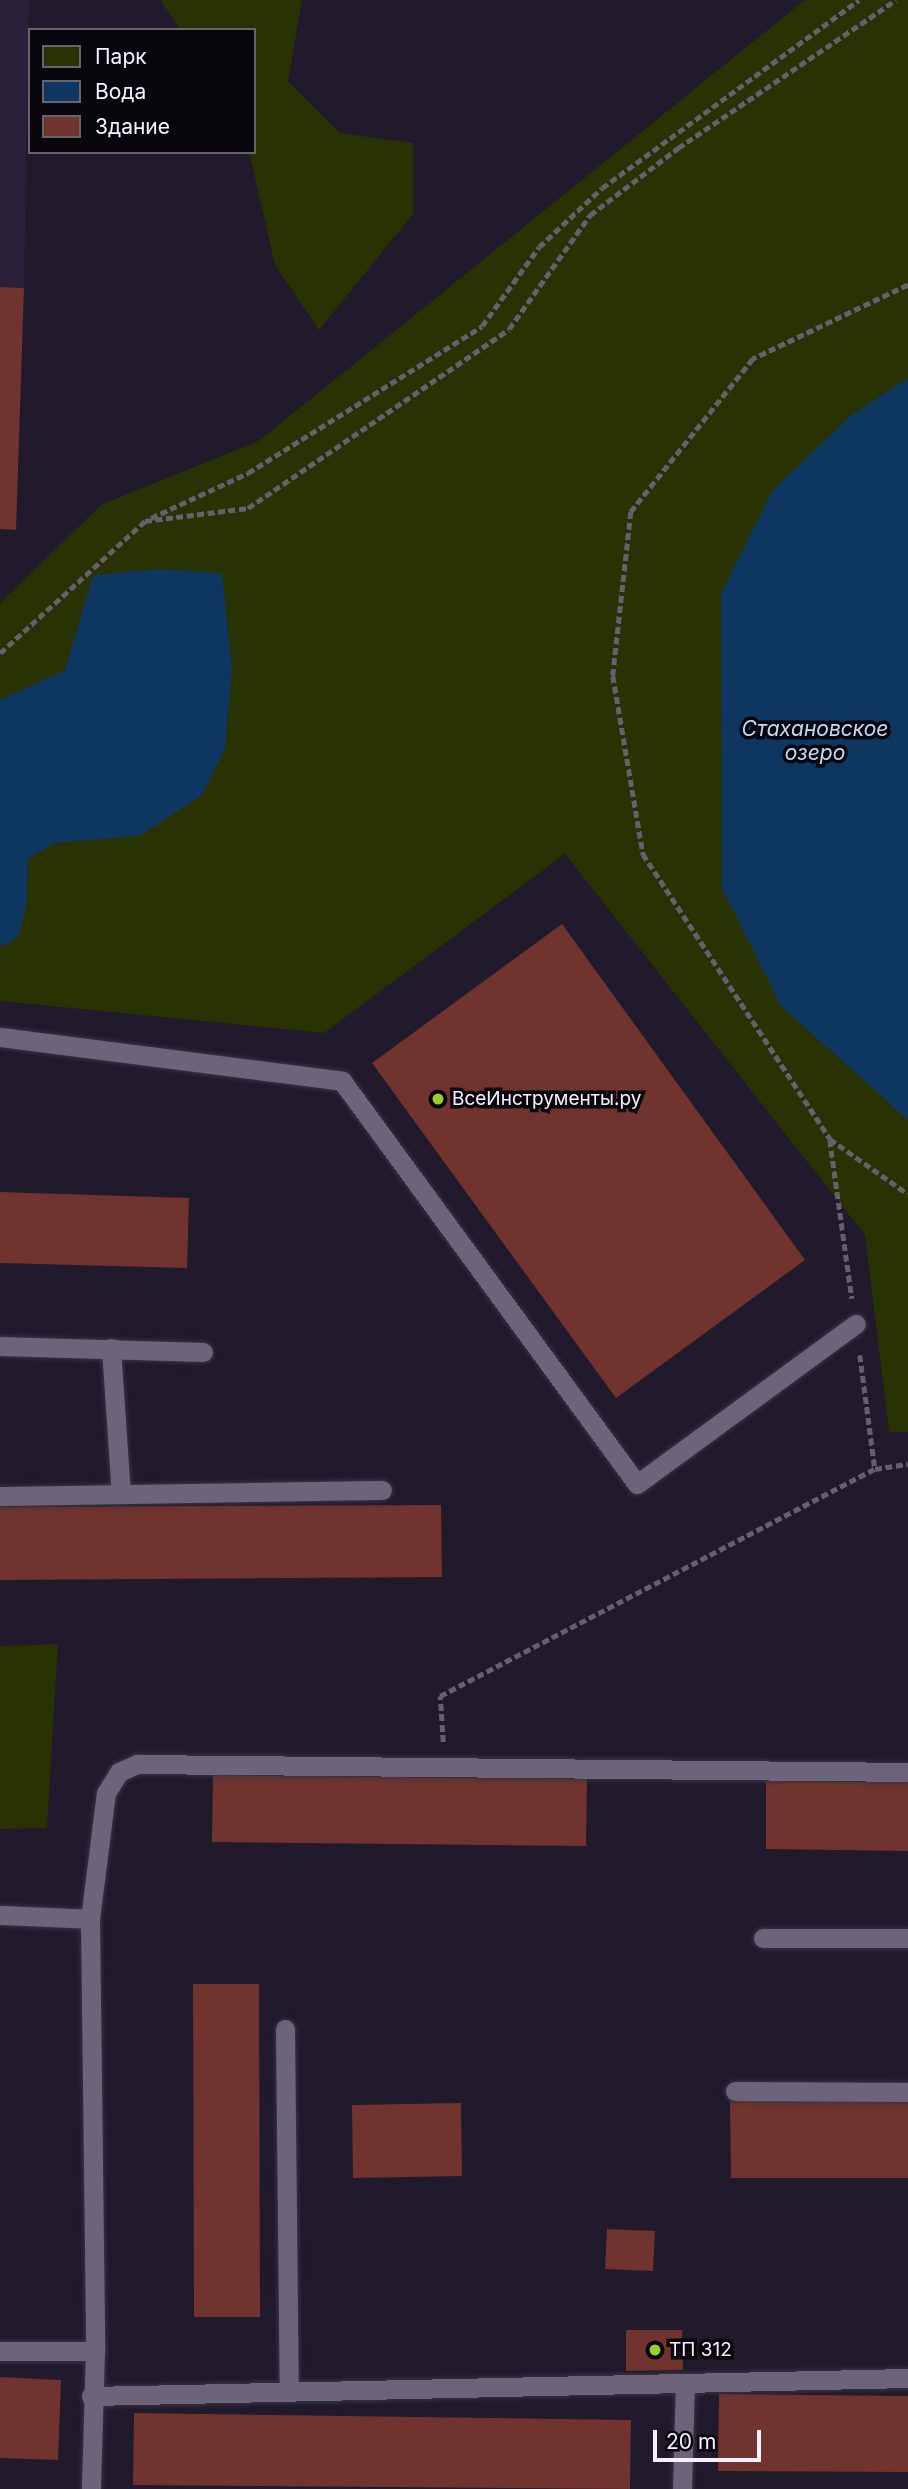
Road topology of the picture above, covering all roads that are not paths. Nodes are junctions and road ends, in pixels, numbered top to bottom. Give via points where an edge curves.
1 (0, 1037) edge
2 (856, 1324) dead end
3 (0, 1346) edge
4 (111, 1348) junction
5 (203, 1352) dead end
6 (382, 1490) dead end
7 (121, 1494) junction
8 (0, 1496) edge
9 (908, 1772) edge
10 (0, 1915) edge
11 (90, 1919) junction
12 (763, 1938) dead end
13 (908, 1938) edge
14 (285, 2029) dead end
15 (735, 2091) dead end
16 (908, 2092) edge
17 (0, 2351) edge
18 (95, 2351) junction
19 (908, 2378) edge
20 (685, 2383) junction
21 (289, 2392) junction
22 (91, 2396) junction
23 (91, 2489) edge
24 (682, 2489) edge

1 - 2 lane via 342,1081 637,1484
3 - 4 lane
4 - 5 lane
4 - 7 lane
6 - 7 lane
7 - 8 lane
9 - 11 lane via 137,1764 119,1772 106,1793
10 - 11 lane
11 - 18 lane
12 - 13 lane
14 - 21 lane
15 - 16 lane
17 - 18 lane
18 - 22 lane
19 - 20 lane
20 - 21 lane
20 - 24 lane
21 - 22 lane
22 - 23 lane

